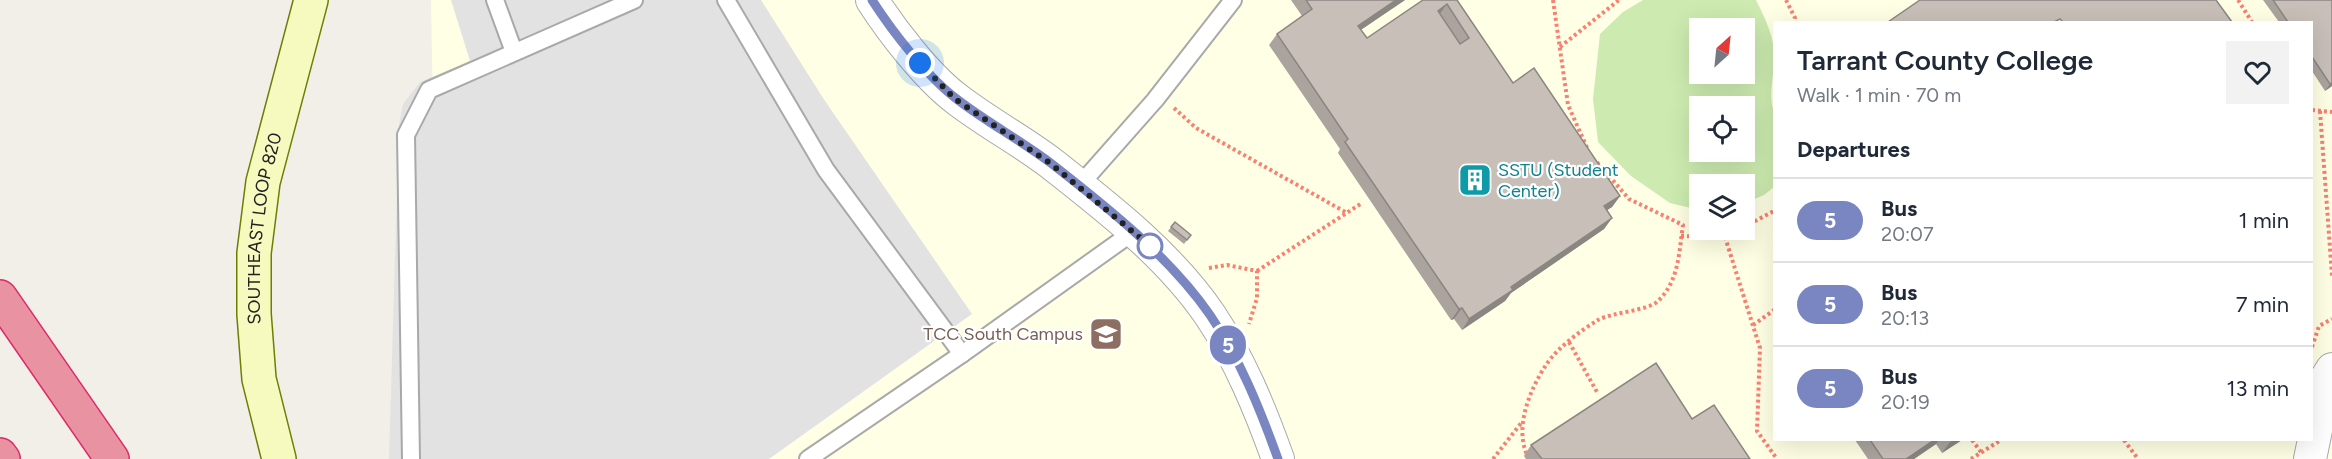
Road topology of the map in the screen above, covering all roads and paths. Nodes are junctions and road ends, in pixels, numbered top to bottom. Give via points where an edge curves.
1 (311, 0) edge
2 (495, 0) edge
3 (634, 0) edge
4 (726, 0) edge
5 (872, 0) edge
6 (1233, 0) edge
7 (1553, 0) edge
8 (1619, 0) edge
9 (1786, 0) edge
10 (2238, 0) edge
11 (1794, 21) edge
12 (2251, 21) edge
13 (1559, 47) junction
14 (514, 52) junction
15 (1159, 94) junction
16 (2313, 110) edge
17 (2320, 111) junction
18 (2332, 112) edge
19 (1078, 186) junction
20 (1362, 203) dead end
21 (1773, 212) edge
22 (1347, 213) junction
23 (1755, 221) edge
24 (1133, 232) junction
25 (1681, 236) junction
26 (1689, 236) edge
27 (1726, 240) edge
28 (1202, 269) dead end
29 (1257, 271) junction
30 (2332, 276) edge
31 (0, 297) edge
32 (1773, 311) edge
33 (2332, 319) edge
34 (1753, 325) junction
35 (1248, 327) dead end
36 (1569, 342) junction
37 (2313, 344) edge
38 (962, 354) junction
39 (2332, 369) edge
40 (1597, 392) dead end
41 (1524, 418) junction
42 (1973, 441) edge
43 (1999, 441) edge
44 (2125, 441) edge
45 (1981, 452) junction
46 (0, 455) edge
47 (3, 459) edge
48 (112, 459) edge
49 (279, 459) edge
50 (411, 459) edge
51 (808, 459) edge
52 (1278, 459) edge
53 (1493, 459) edge
54 (1529, 459) edge
55 (1777, 459) edge
56 (1971, 459) edge
57 (2138, 459) edge
58 (2310, 459) edge

1 - 49 main road, SOUTHEAST LOOP 820 via 262,182 254,253 259,379
2 - 14 lane
3 - 14 lane
4 - 38 lane via 826,170
5 - 19 street via 920,63 955,99
6 - 15 lane
7 - 13 path
8 - 13 path
9 - 11 path
10 - 12 path
13 - 25 path via 1568,105 1589,153 1629,199 1683,225
14 - 50 lane via 429,90 406,135
15 - 19 lane
15 - 22 path via 1196,128
16 - 17 path
17 - 18 path
17 - 30 path
19 - 24 street
20 - 22 path
21 - 23 path
22 - 29 path
24 - 38 lane
24 - 52 street via 1209,314 1259,406
25 - 26 path
25 - 36 path via 1675,277 1657,303 1599,319
27 - 34 path
28 - 29 path via 1227,265
29 - 35 path via 1257,298
31 - 48 highway
32 - 34 path
33 - 37 path via 2319,326
34 - 55 path via 1760,348 1757,431
36 - 40 path
36 - 41 path via 1546,364
38 - 51 lane
39 - 58 street via 2326,377
41 - 53 path
41 - 54 path via 1521,431
42 - 45 path
43 - 45 path
44 - 57 path
45 - 56 path
46 - 47 highway

